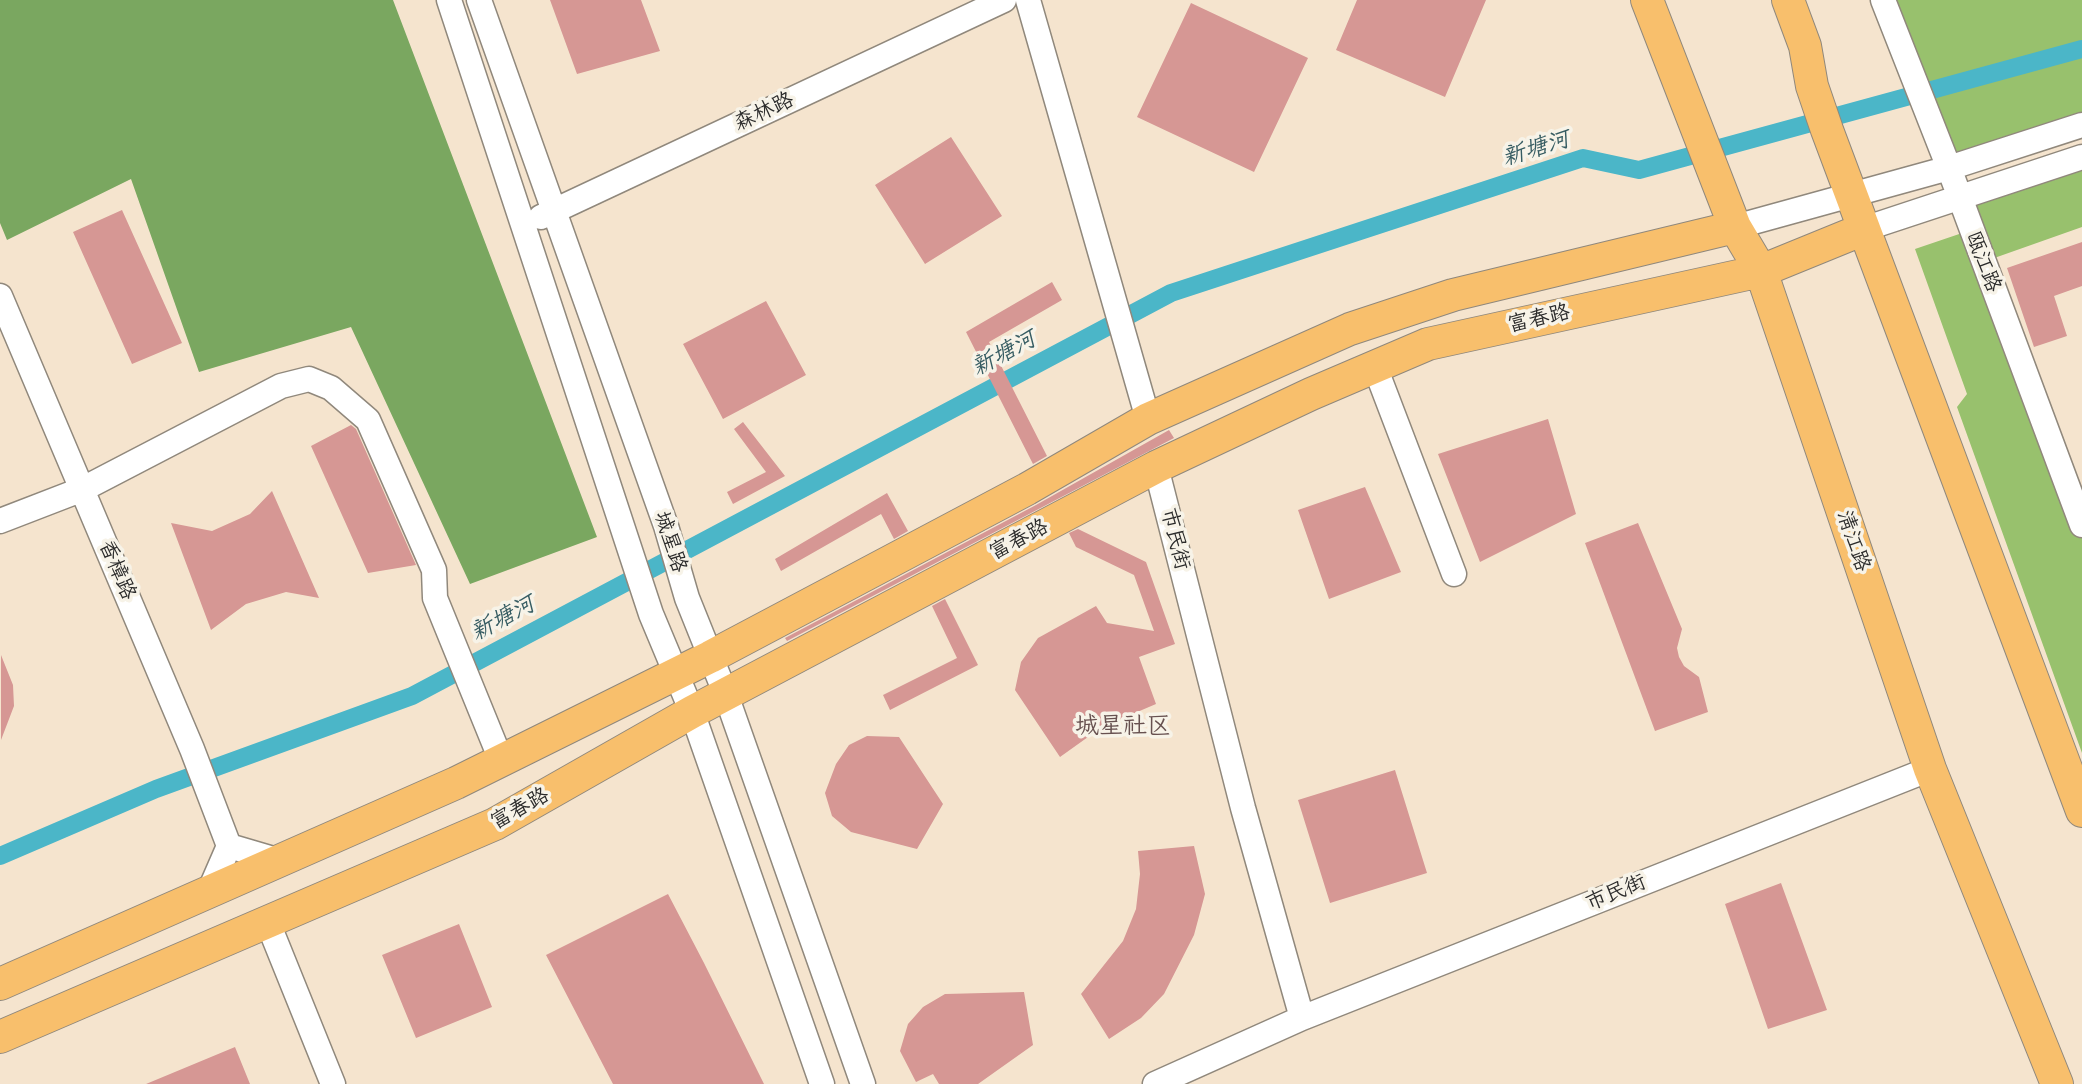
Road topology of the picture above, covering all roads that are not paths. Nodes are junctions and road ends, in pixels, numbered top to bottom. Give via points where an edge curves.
1 (449, 0) edge
2 (479, 0) edge
3 (1004, 0) edge
4 (1028, 0) edge
5 (1647, 0) edge
6 (1788, 0) edge
7 (1883, 0) edge
8 (2082, 125) edge
9 (2082, 158) edge
10 (1949, 168) junction
11 (1851, 194) junction
12 (1958, 196) junction
13 (553, 210) junction
14 (525, 225) junction
15 (1735, 227) junction
16 (1864, 229) junction
17 (1761, 271) junction
18 (0, 296) edge
19 (1375, 367) junction
20 (1148, 419) junction
21 (1156, 467) junction
22 (83, 489) junction
23 (2076, 491) edge
24 (0, 522) edge
25 (2082, 526) edge
26 (1454, 574) dead end
27 (710, 657) junction
28 (676, 672) junction
29 (726, 695) junction
30 (692, 712) junction
31 (501, 760) junction
32 (1930, 769) junction
33 (2082, 811) edge
34 (229, 846) junction
35 (280, 861) junction
36 (209, 892) junction
37 (268, 923) junction
38 (0, 984) edge
39 (1301, 1018) junction
40 (0, 1037) edge
41 (333, 1084) edge
42 (822, 1084) edge
43 (863, 1084) edge
44 (1155, 1084) edge
45 (2057, 1084) edge

1 - 14 street, 城星路
2 - 13 street, 城星路
3 - 13 street, 森林路
4 - 20 street
5 - 15 main road, 清江路
6 - 11 main road via 1823,120
7 - 10 street, 瓯江路
8 - 10 street, 富春路
9 - 12 street, 富春路
10 - 11 street, 富春路
10 - 12 street, 瓯江路
11 - 15 street, 富春路
11 - 16 main road
12 - 16 street, 富春路
12 - 23 street, 瓯江路
13 - 14 street, 森林路
13 - 27 street, 城星路
14 - 28 street, 城星路 via 626,544
15 - 17 main road, 清江路
15 - 20 main road, 富春路 via 1453,295 1350,329
16 - 17 main road, 富春路
16 - 33 main road
17 - 19 main road, 富春路 via 1428,344
17 - 32 main road, 清江路
18 - 22 street, 香樟路
19 - 21 main road, 富春路
19 - 26 street
20 - 27 main road, 富春路 via 1027,489
21 - 29 main road, 富春路
21 - 39 street, 市民街
22 - 24 street
22 - 31 street via 281,386 309,379 331,388 368,420 435,570 435,598
22 - 34 street, 香樟路
23 - 25 street, 瓯江路
27 - 28 main road, 富春路
27 - 29 street, 城星路
28 - 30 street, 城星路
28 - 31 main road, 富春路
29 - 30 main road, 富春路
29 - 43 street, 城星路
30 - 37 main road, 富春路 via 495,824
30 - 42 street, 城星路
31 - 35 main road, 富春路
32 - 39 street, 市民街
32 - 45 main road, 清江路
34 - 35 street
34 - 36 street
35 - 36 main road, 富春路
36 - 38 main road, 富春路
37 - 40 main road, 富春路
37 - 41 street
39 - 44 street, 市民街

